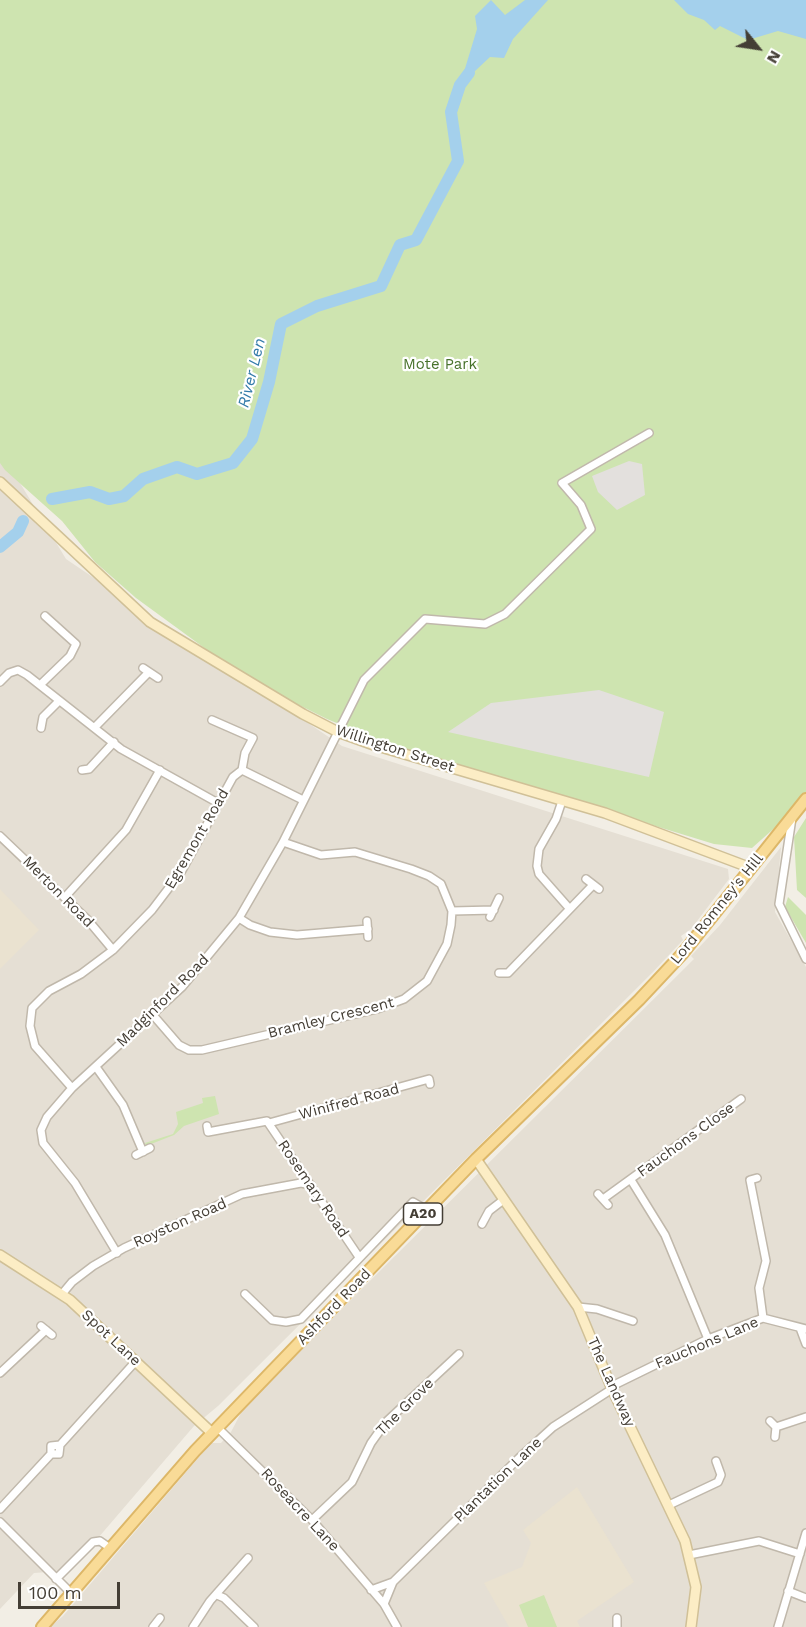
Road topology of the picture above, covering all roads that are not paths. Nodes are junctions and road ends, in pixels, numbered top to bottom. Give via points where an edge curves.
1 (649, 433) dead end
2 (0, 482) edge
3 (45, 616) dead end
4 (158, 678) dead end
5 (0, 682) edge
6 (40, 685) junction
7 (58, 701) junction
8 (212, 720) dead end
9 (96, 726) junction
10 (41, 728) dead end
11 (338, 732) junction
12 (114, 742) junction
13 (82, 770) dead end
14 (160, 770) junction
15 (242, 770) junction
16 (806, 799) edge
17 (303, 800) junction
18 (562, 801) junction
19 (218, 803) junction
20 (793, 815) junction
21 (0, 836) edge
22 (283, 842) junction
23 (751, 868) junction
24 (586, 879) dead end
25 (65, 897) junction
26 (499, 898) dead end
27 (568, 908) junction
28 (452, 911) junction
29 (239, 918) junction
30 (368, 929) dead end
31 (113, 950) junction
32 (806, 959) edge
33 (499, 973) dead end
34 (639, 1000) joint
35 (153, 1015) junction
36 (96, 1067) junction
37 (429, 1082) dead end
38 (72, 1088) junction
39 (741, 1100) dead end
40 (268, 1122) junction
41 (207, 1126) dead end
42 (150, 1148) dead end
43 (476, 1159) junction
44 (757, 1178) dead end
45 (631, 1180) junction
46 (311, 1185) junction
47 (603, 1199) dead end
48 (502, 1201) junction
49 (427, 1210) junction
50 (482, 1224) dead end
51 (117, 1253) junction
52 (0, 1255) edge
53 (359, 1257) junction
54 (62, 1294) junction
55 (245, 1294) dead end
56 (578, 1307) junction
57 (763, 1318) junction
58 (301, 1319) junction
59 (633, 1321) dead end
60 (803, 1328) edge
61 (46, 1330) dead end
62 (310, 1331) junction
63 (708, 1339) junction
64 (806, 1344) edge
65 (459, 1354) dead end
66 (136, 1361) junction
67 (0, 1373) edge
68 (612, 1387) junction
69 (806, 1417) edge
70 (770, 1421) dead end
71 (776, 1427) junction
72 (215, 1430) junction
73 (775, 1437) dead end
74 (716, 1461) dead end
75 (669, 1505) junction
76 (0, 1509) edge
77 (312, 1520) junction
78 (0, 1522) edge
79 (806, 1533) edge
80 (110, 1548) junction
81 (800, 1554) junction
82 (689, 1555) junction
83 (248, 1558) dead end
84 (56, 1579) junction
85 (393, 1582) junction
86 (371, 1590) junction
87 (788, 1591) junction
88 (72, 1594) junction
89 (217, 1595) junction
90 (806, 1598) edge
91 (384, 1604) junction
92 (160, 1618) dead end
93 (617, 1618) dead end
94 (42, 1627) edge
95 (153, 1627) edge
96 (193, 1627) edge
97 (254, 1627) edge
98 (398, 1627) edge
99 (616, 1627) edge
100 (691, 1627) edge
101 (778, 1627) edge

1 - 11 street, Madginford Road via 562,483 581,505 591,529 505,614 485,624 425,619 364,680
2 - 11 street, Willington Street via 150,622
3 - 6 street via 76,644 70,656
4 - 9 street via 145,670
5 - 6 street via 18,670
6 - 7 street
7 - 9 street
7 - 10 street via 43,717
8 - 15 street via 253,738
9 - 12 street
11 - 17 street, Madginford Road
11 - 18 street, Willington Street
12 - 13 street via 89,769
12 - 14 street
14 - 19 street
14 - 25 street via 126,830
15 - 17 street
15 - 19 street, Egremont Road via 233,777
16 - 20 main road, A20
17 - 22 street, Madginford Road
18 - 23 street, Willington Street via 618,817
18 - 27 street via 539,849 537,866 538,874
19 - 31 street, Egremont Road via 168,890
20 - 23 main road, Lord Romney's Hill / A20
20 - 32 street via 779,904
21 - 25 street, Merton Road
22 - 28 street via 321,855 355,852 429,876 441,884
22 - 29 street, Madginford Road
23 - 34 main road, Lord Romney's Hill / A20 via 683,953
24 - 27 street via 596,887
25 - 31 street, Merton Road
26 - 28 street via 492,913
27 - 33 street via 508,973
28 - 35 street, Bramley Crescent via 447,944 427,981 404,999 377,1009 202,1050 179,1045
29 - 30 street via 270,932 297,935
29 - 35 street, Madginford Road via 195,973
31 - 38 street, Egremont Road via 49,991 32,1008 30,1026 35,1046
34 - 43 main road, Ashford Road / A20
35 - 36 street, Madginford Road
36 - 38 street, Madginford Road
36 - 42 street via 123,1106 140,1154
37 - 40 street, Winifred Road
38 - 51 street, Madginford Road via 40,1130 43,1143 80,1191
39 - 45 street, Fauchons Close
40 - 41 street, Winifred Road via 208,1132
40 - 46 street, Rosemary Road
43 - 48 street, The Landway
43 - 49 main road, Ashford Road / A20
44 - 57 street via 750,1180 766,1261 759,1288
45 - 47 street, Fauchons Close
45 - 63 street, Fauchons Close via 665,1235
46 - 51 street, Royston Road via 301,1183 242,1194
46 - 53 street, Rosemary Road
48 - 50 street via 489,1211
48 - 56 street, The Landway
49 - 53 street via 413,1202
49 - 62 main road, Ashford Road / A20
51 - 54 street, Royston Road via 93,1266
52 - 54 street, Spot Lane
53 - 58 street
54 - 66 street, Spot Lane
55 - 58 street via 250,1304 272,1320
56 - 59 street
56 - 68 street, The Landway
57 - 60 street, Fauchons Lane
57 - 63 street, Fauchons Lane
58 - 62 street
60 - 64 street
61 - 67 street
62 - 72 main road, Ashford Road / A20
63 - 68 street, Fauchons Lane
65 - 77 street, The Grove via 386,1422 352,1482
66 - 72 street, Spot Lane
66 - 76 street via 60,1445 51,1446 51,1454
68 - 75 street, The Landway
68 - 85 street, Plantation Lane via 542,1437
69 - 71 street
70 - 71 street
71 - 73 street
72 - 77 street, Roseacre Lane
72 - 80 main road, Ashford Road / A20
74 - 75 street via 721,1475 718,1482
75 - 82 street, The Landway
77 - 86 street, Roseacre Lane
78 - 84 street
79 - 81 street
80 - 84 street via 100,1541 93,1542
80 - 88 main road, Ashford Road / A20
81 - 82 street via 759,1541
81 - 87 street
82 - 100 street, The Landway via 696,1587
83 - 89 street
84 - 88 street
85 - 86 street, Plantation Lane
85 - 91 street, Plantation Lane
86 - 91 street, Roseacre Lane
87 - 90 street
87 - 101 street
88 - 94 main road, Ashford Road / A20
89 - 96 street
89 - 97 street
91 - 98 street, Roseacre Lane
92 - 95 street
93 - 99 street

